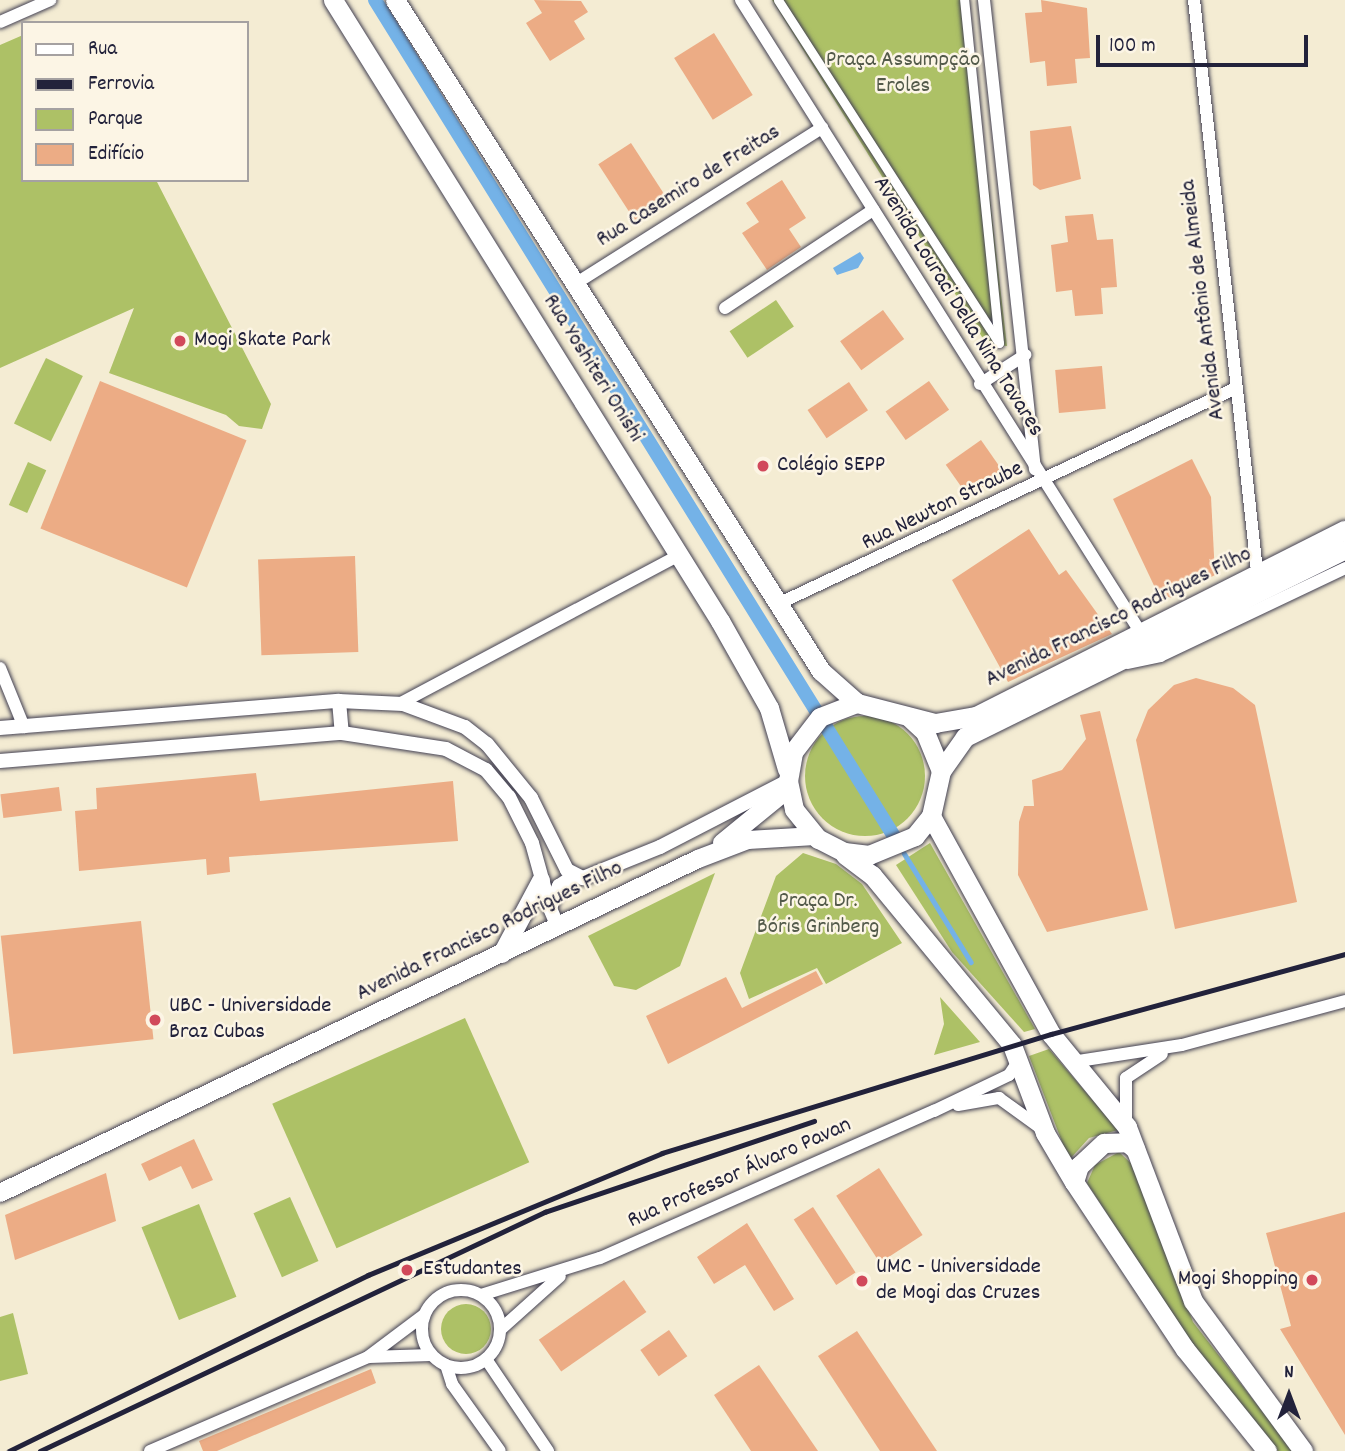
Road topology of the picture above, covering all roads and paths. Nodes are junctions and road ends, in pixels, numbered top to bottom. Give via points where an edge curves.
1 (50, 0) edge
2 (334, 0) edge
3 (395, 0) edge
4 (741, 0) edge
5 (778, 0) edge
6 (964, 0) edge
7 (984, 0) edge
8 (1194, 0) edge
9 (0, 22) edge
10 (822, 128) junction
11 (873, 210) junction
12 (578, 282) junction
13 (725, 308) dead end
14 (1025, 355) junction
15 (979, 384) junction
16 (1236, 388) junction
17 (1038, 478) junction
18 (1345, 530) edge
19 (1345, 549) edge
20 (680, 555) junction
21 (1345, 568) edge
22 (1259, 585) junction
23 (780, 603) junction
24 (1141, 633) junction
25 (0, 668) edge
26 (1108, 668) junction
27 (339, 701) junction
28 (354, 701) junction
29 (857, 703) junction
30 (399, 704) junction
31 (909, 717) junction
32 (23, 727) junction
33 (0, 728) edge
34 (347, 733) junction
35 (0, 761) edge
36 (941, 771) junction
37 (788, 781) junction
38 (931, 816) junction
39 (820, 840) junction
40 (698, 859) junction
41 (574, 876) junction
42 (541, 881) junction
43 (550, 908) junction
44 (558, 927) junction
45 (502, 954) junction
46 (1345, 1000) edge
47 (1182, 1045) junction
48 (1020, 1057) junction
49 (1071, 1062) junction
50 (934, 1111) junction
51 (1127, 1127) junction
52 (1045, 1133) junction
53 (1135, 1149) junction
54 (1074, 1182) junction
55 (0, 1192) edge
56 (562, 1273) junction
57 (481, 1295) junction
58 (424, 1315) junction
59 (500, 1329) junction
60 (431, 1355) junction
61 (368, 1357) junction
62 (486, 1359) junction
63 (446, 1365) junction
64 (150, 1451) edge
65 (500, 1451) edge
66 (548, 1451) edge
67 (1267, 1451) edge
68 (1303, 1451) edge

1 - 9 street
2 - 20 main road, Rua Yoshiteri Onishi
3 - 12 main road, Rua Yoshiteri Onishi
4 - 10 street, Avenida Louraci Della Nina Tavares
5 - 6 street via 999,343
7 - 14 street
8 - 16 street, Avenida Antônio de Almeida
10 - 11 street, Avenida Louraci Della Nina Tavares
10 - 12 street, Rua Casemiro de Freitas
11 - 13 street
11 - 15 street, Avenida Louraci Della Nina Tavares
12 - 23 main road, Rua Yoshiteri Onishi
14 - 15 street
14 - 17 street
15 - 17 street, Avenida Louraci Della Nina Tavares
16 - 17 street, Rua Newton Straube
16 - 22 street, Avenida Antônio de Almeida
17 - 23 street, Rua Newton Straube
17 - 24 street, Avenida Louraci Della Nina Tavares
18 - 22 main road, Avenida Francisco Rodrigues Filho
19 - 22 main road, Avenida Francisco Rodrigues Filho
20 - 30 street
20 - 37 main road, Rua Yoshiteri Onishi via 769,709
21 - 26 street via 1160,656
22 - 24 main road, Avenida Francisco Rodrigues Filho
22 - 26 main road, Avenida Francisco Rodrigues Filho
23 - 29 main road, Rua Yoshiteri Onishi via 821,671
24 - 31 main road, Avenida Francisco Rodrigues Filho via 976,716 936,723
25 - 32 street
26 - 36 main road, Avenida Francisco Rodrigues Filho via 965,737
27 - 28 street
27 - 32 street
27 - 34 street
28 - 30 street
28 - 34 street
29 - 31 main road, Avenida Francisco Rodrigues Filho
29 - 37 main road, Avenida Francisco Rodrigues Filho via 820,717 803,734
30 - 41 street via 464,727 487,744 531,798
31 - 36 main road via 930,741
32 - 33 street
34 - 35 street
34 - 42 street via 446,749 486,770 525,826
36 - 38 main road, Avenida Francisco Rodrigues Filho
37 - 39 main road via 794,809
37 - 40 main road, Avenida Francisco Rodrigues Filho via 759,818
37 - 41 street via 602,874
38 - 39 main road, Avenida Francisco Rodrigues Filho via 894,849 869,855
38 - 49 main road
39 - 40 main road, Avenida Francisco Rodrigues Filho via 748,840
39 - 48 main road via 872,875
40 - 44 main road, Avenida Francisco Rodrigues Filho
41 - 43 street via 559,886
42 - 43 street
42 - 45 main road
43 - 44 street
44 - 45 main road, Avenida Francisco Rodrigues Filho
45 - 55 main road, Avenida Francisco Rodrigues Filho
46 - 47 street
47 - 49 street
47 - 51 street via 1131,1070 1124,1085
48 - 50 street, Rua Professor Álvaro Pavan via 1009,1075
48 - 52 main road
49 - 51 main road
50 - 52 street, Rua Professor Álvaro Pavan via 999,1098
50 - 56 street, Rua Professor Álvaro Pavan
51 - 53 main road
52 - 54 main road
53 - 54 main road via 1127,1142 1104,1143 1079,1166
53 - 68 main road via 1193,1301
54 - 67 main road via 1185,1349
56 - 57 street, Rua Professor Álvaro Pavan
56 - 59 street, Rua Professor Álvaro Pavan
57 - 58 street via 442,1294
57 - 59 street via 496,1310
58 - 60 street via 424,1343
58 - 61 street
59 - 62 street
60 - 61 street
60 - 63 street
61 - 64 street
62 - 63 street
62 - 66 street
63 - 65 street via 452,1384

